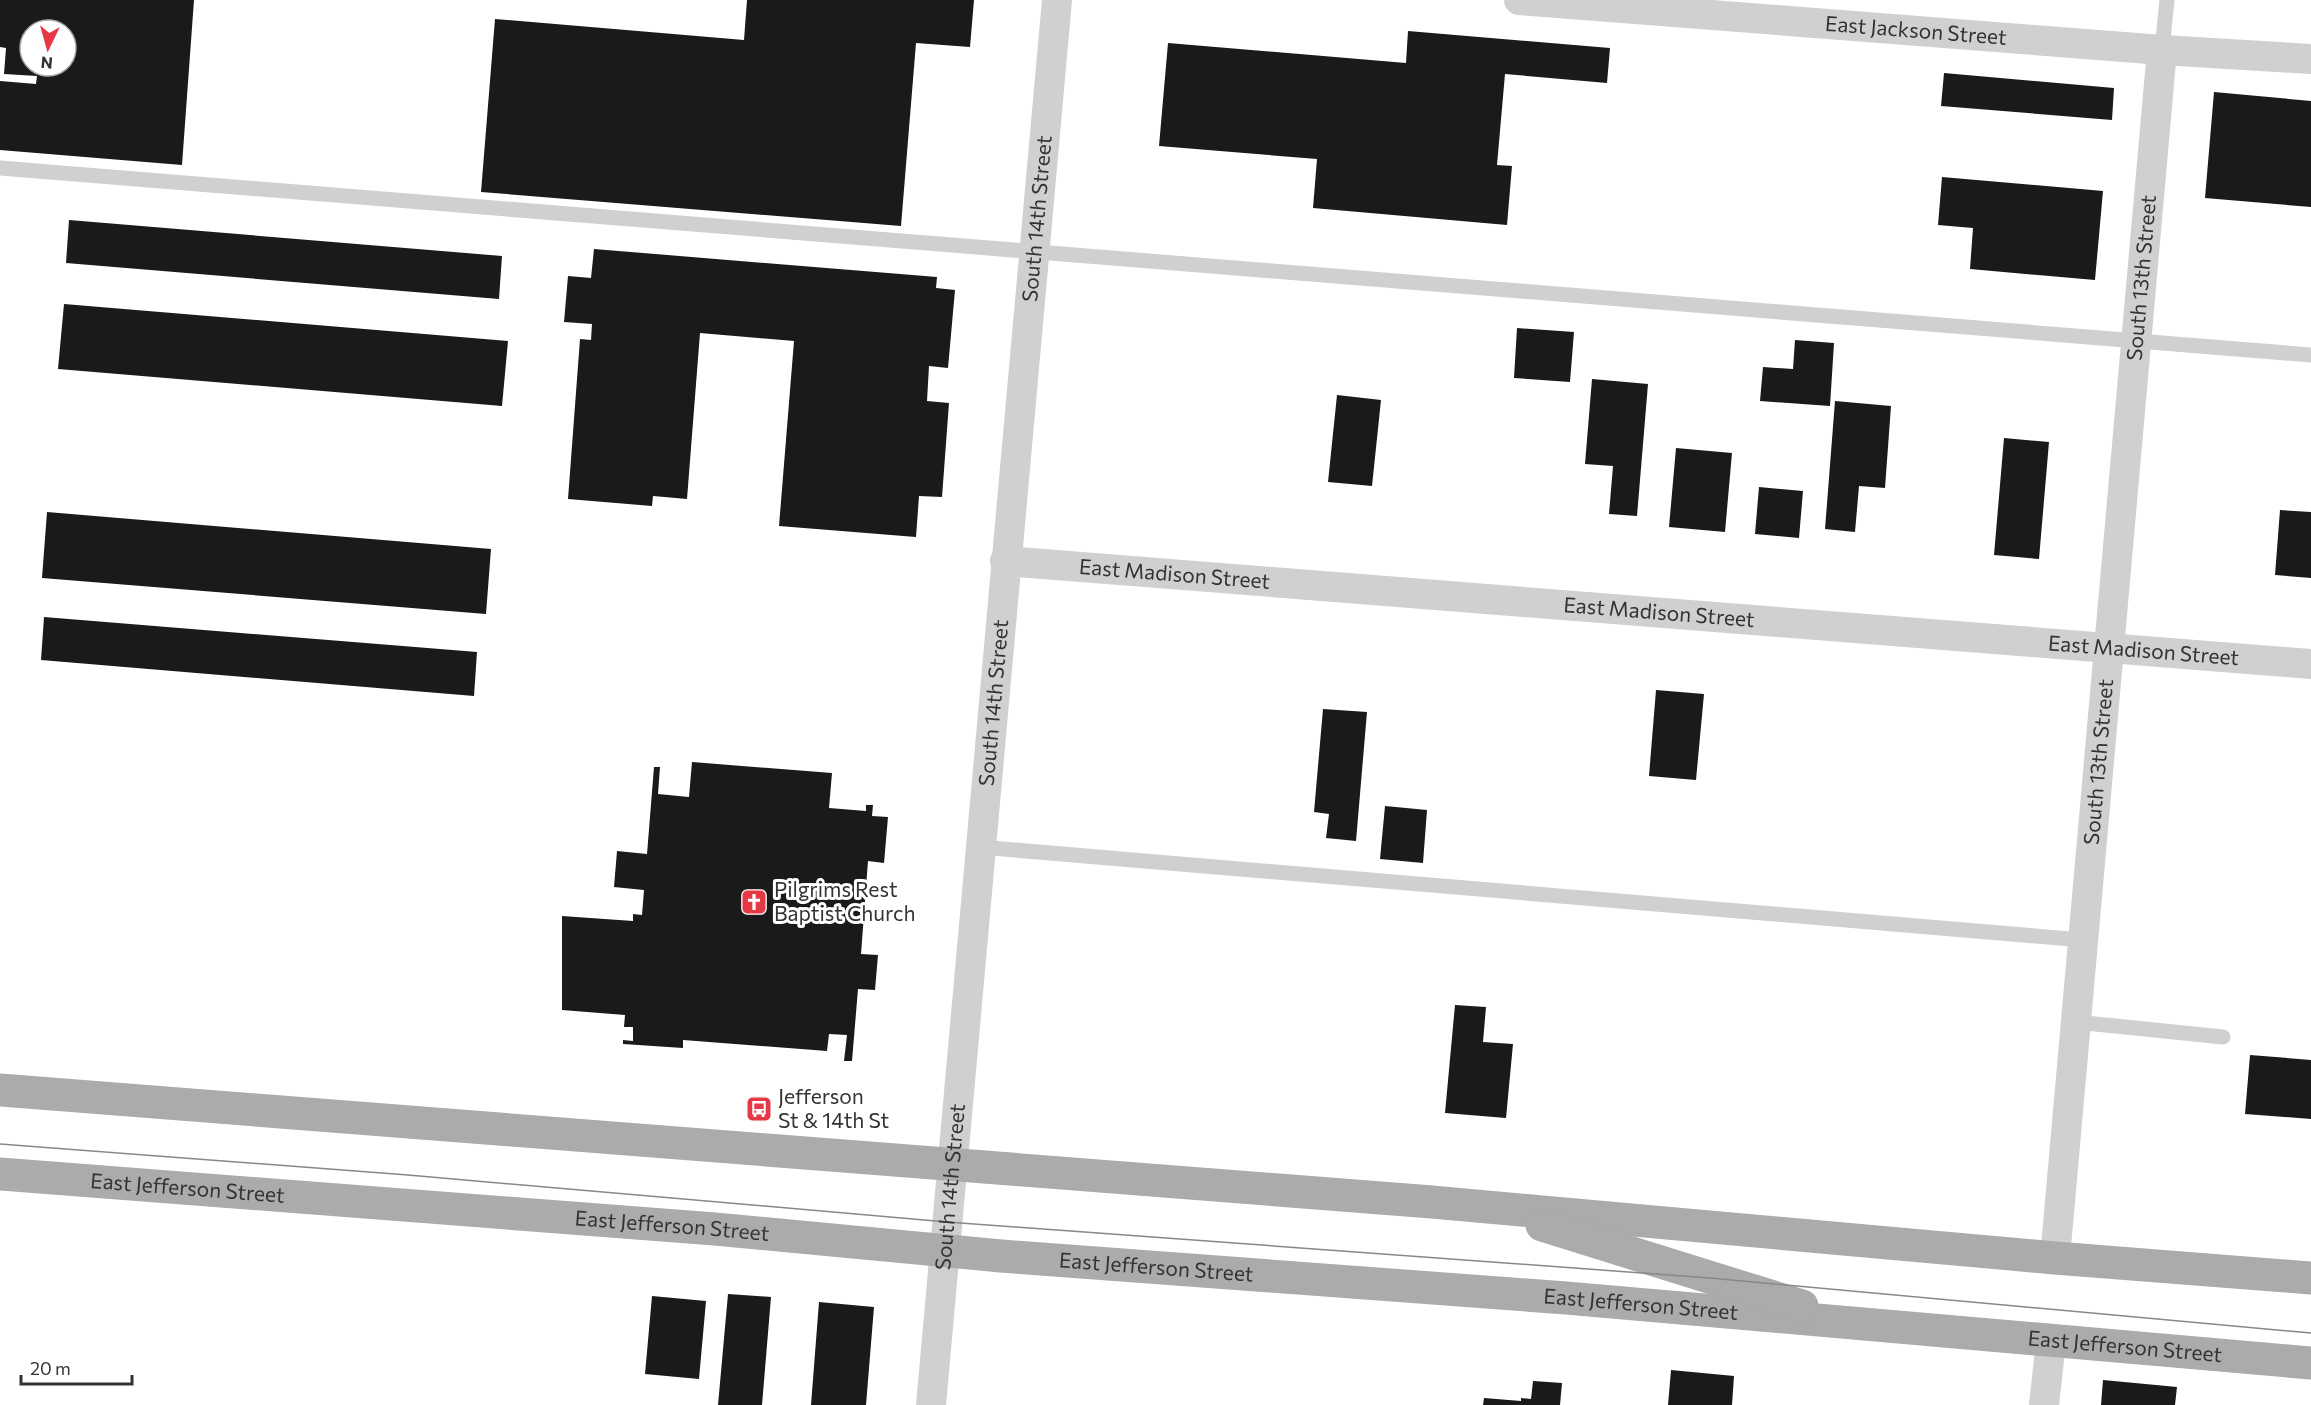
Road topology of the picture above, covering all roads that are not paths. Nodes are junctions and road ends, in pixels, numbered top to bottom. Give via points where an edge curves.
1 (1057, 0) edge
2 (1519, 0) edge
3 (2167, 0) edge
4 (2162, 50) junction
5 (2311, 59) edge
6 (0, 168) edge
7 (1034, 251) junction
8 (2136, 342) junction
9 (2311, 355) edge
10 (1005, 561) junction
11 (2110, 649) junction
12 (2311, 664) edge
13 (980, 847) junction
14 (2083, 940) junction
15 (2076, 1022) junction
16 (2223, 1037) dead end
17 (0, 1090) edge
18 (951, 1164) junction
19 (0, 1174) edge
20 (1483, 1206) junction
21 (944, 1251) junction
22 (2055, 1258) junction
23 (2311, 1278) edge
24 (1867, 1325) junction
25 (2050, 1341) junction
26 (2311, 1363) edge
27 (931, 1405) edge
28 (2044, 1405) edge

1 - 7 street, South 14th Street
2 - 4 street, East Jackson Street
3 - 4 lane
4 - 5 street, East Jackson Street
4 - 8 street, South 13th Street
6 - 7 lane
7 - 8 lane
7 - 10 street, South 14th Street
8 - 9 lane
8 - 11 street, South 13th Street
10 - 11 street, East Madison Street
10 - 13 street, South 14th Street
11 - 12 street, East Madison Street
11 - 14 street, South 13th Street
13 - 14 lane
13 - 18 street, South 14th Street
14 - 15 street, South 13th Street
15 - 16 lane
15 - 22 street, South 13th Street
17 - 18 main road
18 - 20 main road
18 - 21 street, South 14th Street
19 - 21 main road, East Jefferson Street via 715,1229
20 - 22 main road
20 - 24 main road
21 - 24 main road, East Jefferson Street
21 - 27 street, South 14th Street
22 - 23 main road
24 - 25 main road, East Jefferson Street
25 - 26 main road, East Jefferson Street
25 - 28 street

